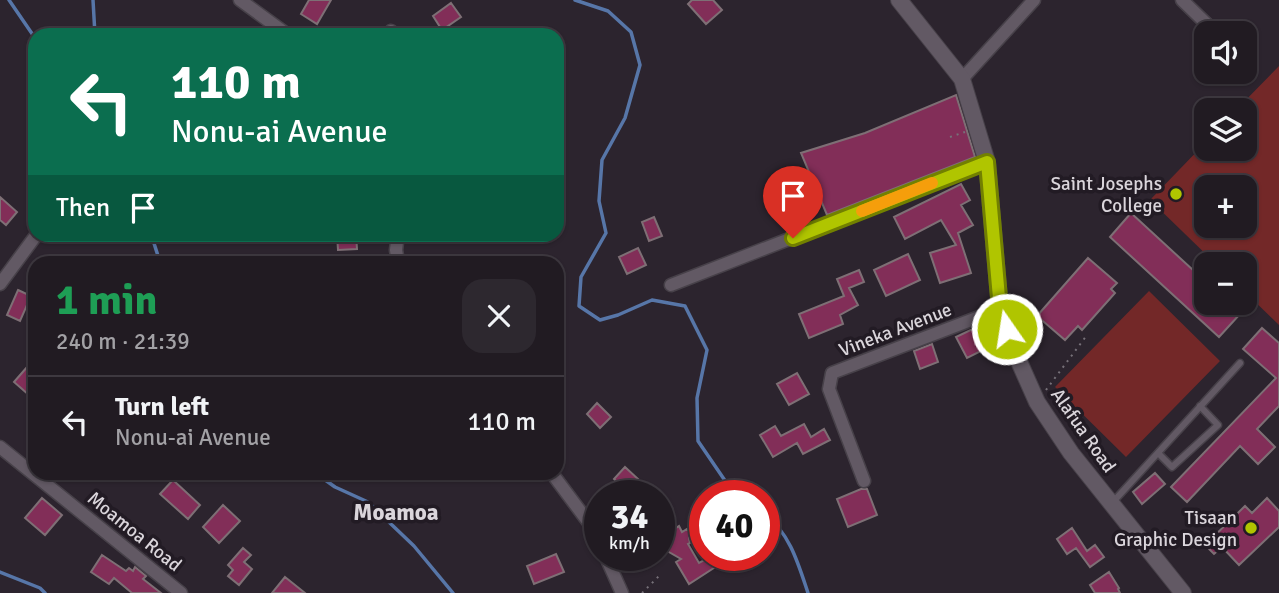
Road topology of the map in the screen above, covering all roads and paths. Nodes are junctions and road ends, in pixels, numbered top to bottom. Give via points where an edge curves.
1 (240, 0) edge
2 (899, 0) edge
3 (1034, 0) edge
4 (1182, 0) edge
5 (1204, 21) edge
6 (278, 28) edge
7 (962, 79) junction
8 (976, 128) junction
9 (950, 137) dead end
10 (987, 162) junction
11 (31, 242) edge
12 (0, 284) edge
13 (671, 285) dead end
14 (1000, 309) junction
15 (1087, 335) dead end
16 (1240, 363) dead end
17 (1037, 402) junction
18 (1200, 407) junction
19 (0, 447) edge
20 (1158, 453) junction
21 (28, 470) edge
22 (41, 480) edge
23 (557, 480) edge
24 (864, 481) dead end
25 (1112, 504) junction
26 (584, 516) edge
27 (612, 571) edge
28 (660, 575) dead end
29 (181, 593) edge
30 (622, 593) edge
31 (642, 593) edge
32 (1183, 593) edge

1 - 6 street
2 - 7 street, Alafua Road
3 - 7 street
4 - 5 street
7 - 8 street, Alafua Road
8 - 9 path
8 - 10 street, Alafua Road
10 - 13 street
10 - 14 street, Alafua Road
11 - 12 street
14 - 17 street, Alafua Road
14 - 24 street, Vineka Avenue via 832,373 829,389
15 - 17 path
16 - 18 lane
17 - 25 street, Alafua Road
18 - 20 lane
18 - 20 lane via 1217,425 1172,467
19 - 21 street, Moamoa Road
20 - 25 lane
22 - 29 street, Moamoa Road
23 - 26 street
25 - 32 street, Alafua Road
27 - 30 street
28 - 31 path

